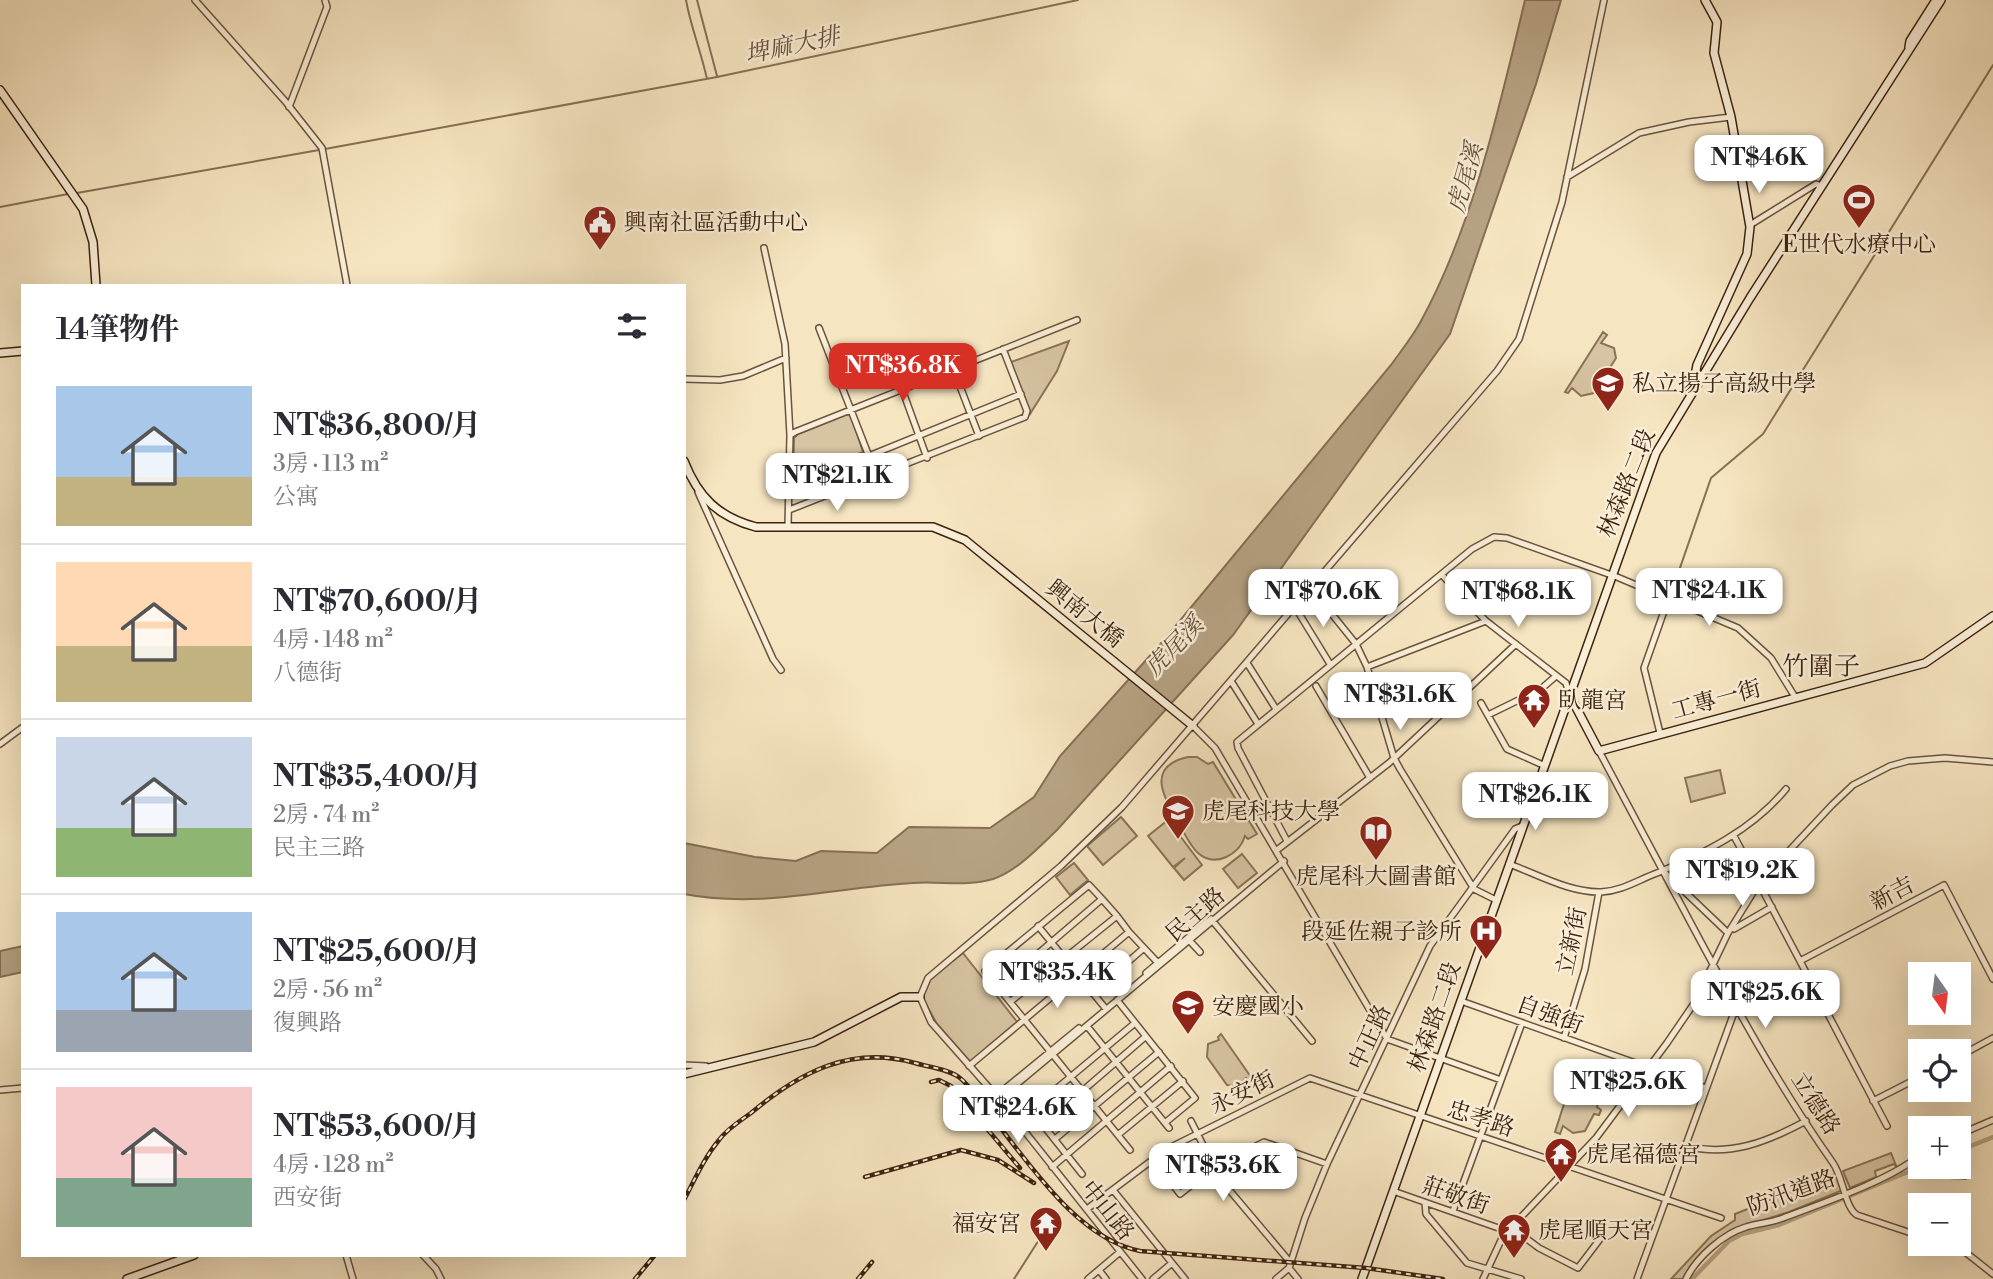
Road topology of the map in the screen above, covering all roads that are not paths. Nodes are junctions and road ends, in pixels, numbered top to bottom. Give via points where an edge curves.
1 (195, 0) edge
2 (325, 0) edge
3 (1604, 0) edge
4 (1705, 0) edge
5 (1936, 0) edge
6 (1941, 0) edge
7 (1909, 47) junction
8 (0, 90) edge
9 (289, 107) junction
10 (1731, 117) junction
11 (1567, 177) junction
12 (1822, 186) junction
13 (1750, 225) junction
14 (764, 248) dead end
15 (96, 284) edge
16 (347, 284) edge
17 (1077, 320) dead end
18 (819, 328) dead end
19 (1003, 349) junction
20 (21, 351) edge
21 (0, 353) edge
22 (786, 358) junction
23 (953, 368) junction
24 (686, 379) edge
25 (902, 389) junction
26 (1693, 391) junction
27 (1021, 394) junction
28 (851, 410) junction
29 (971, 414) junction
30 (790, 435) junction
31 (918, 435) junction
32 (979, 436) junction
33 (868, 454) junction
34 (927, 458) junction
35 (686, 466) edge
36 (877, 477) junction
37 (696, 488) junction
38 (790, 488) junction
39 (789, 510) junction
40 (788, 526) junction
41 (1441, 575) junction
42 (1611, 575) junction
43 (1310, 587) junction
44 (1669, 597) junction
45 (1295, 607) junction
46 (1993, 616) edge
47 (1486, 621) junction
48 (1356, 644) junction
49 (1516, 644) junction
50 (1247, 663) junction
51 (1330, 664) junction
52 (1367, 667) junction
53 (781, 670) dead end
54 (1556, 676) junction
55 (1231, 681) junction
56 (1316, 686) dead end
57 (1569, 694) junction
58 (1796, 697) junction
59 (1481, 703) dead end
60 (1276, 709) junction
61 (1488, 715) junction
62 (1258, 724) junction
63 (1193, 726) junction
64 (21, 728) edge
65 (1661, 733) junction
66 (0, 744) edge
67 (1599, 751) junction
68 (1394, 758) junction
69 (1993, 762) edge
70 (1543, 765) junction
71 (1370, 778) junction
72 (1786, 789) dead end
73 (1522, 827) junction
74 (1734, 836) junction
75 (1287, 841) junction
76 (1277, 850) junction
77 (1284, 861) junction
78 (1509, 864) junction
79 (1663, 871) junction
80 (1759, 883) junction
81 (1474, 889) junction
82 (1599, 892) junction
83 (1102, 899) junction
84 (1496, 900) junction
85 (1772, 907) junction
86 (1117, 916) junction
87 (1211, 919) junction
88 (1038, 926) junction
89 (1129, 932) junction
90 (1728, 933) junction
91 (1189, 940) junction
92 (1050, 941) junction
93 (1144, 948) junction
94 (1200, 952) dead end
95 (1064, 958) junction
96 (1800, 961) junction
97 (1159, 964) junction
98 (1713, 965) junction
99 (1077, 975) junction
100 (1993, 979) edge
101 (998, 988) junction
102 (1092, 993) junction
103 (920, 997) junction
104 (1117, 1000) junction
105 (1461, 1001) junction
106 (1010, 1002) junction
107 (1736, 1007) junction
108 (1105, 1008) junction
109 (1026, 1019) junction
110 (1135, 1023) junction
111 (1522, 1023) junction
112 (1087, 1026) junction
113 (1146, 1037) junction
114 (1564, 1038) junction
115 (1993, 1038) edge
116 (1387, 1039) junction
117 (1312, 1041) dead end
118 (1105, 1049) junction
119 (1971, 1050) edge
120 (1053, 1052) junction
121 (1159, 1052) junction
122 (1440, 1058) junction
123 (1117, 1062) junction
124 (686, 1065) edge
125 (969, 1066) junction
126 (1171, 1066) junction
127 (712, 1067) junction
128 (1649, 1068) junction
129 (686, 1075) edge
130 (1070, 1077) junction
131 (1129, 1077) junction
132 (1310, 1078) joint
133 (1501, 1080) junction
134 (1182, 1082) junction
135 (1908, 1083) edge
136 (1012, 1086) junction
137 (21, 1088) edge
138 (1706, 1088) junction
139 (0, 1090) edge
140 (1083, 1091) junction
141 (1141, 1091) junction
142 (1361, 1095) junction
143 (997, 1098) junction
144 (1873, 1101) junction
145 (1094, 1106) junction
146 (1153, 1106) junction
147 (1031, 1110) junction
148 (1419, 1116) junction
149 (1993, 1120) edge
150 (1107, 1121) junction
151 (1191, 1121) dead end
152 (1806, 1121) junction
153 (1043, 1125) junction
154 (1887, 1126) dead end
155 (1971, 1129) edge
156 (1119, 1134) junction
157 (1195, 1135) junction
158 (1480, 1137) junction
159 (1055, 1139) junction
160 (1686, 1146) junction
161 (1130, 1150) dead end
162 (1066, 1153) junction
163 (1153, 1159) junction
164 (1327, 1164) junction
165 (1908, 1164) edge
166 (1568, 1166) junction
167 (1052, 1167) junction
168 (1213, 1168) junction
169 (1082, 1174) dead end
170 (1112, 1190) junction
171 (1393, 1191) junction
172 (1846, 1193) junction
173 (1666, 1199) junction
174 (1425, 1203) junction
175 (1087, 1209) junction
176 (1453, 1211) junction
177 (1721, 1218) dead end
178 (1509, 1229) junction
179 (1908, 1232) edge
180 (1603, 1236) dead end
181 (1120, 1252) junction
182 (1970, 1256) edge
183 (188, 1257) edge
184 (347, 1257) edge
185 (425, 1257) edge
186 (1172, 1263) junction
187 (1289, 1265) junction
188 (1488, 1269) junction
189 (1099, 1270) junction
190 (1993, 1274) edge
191 (127, 1279) edge
192 (354, 1279) edge
193 (441, 1279) edge
194 (1088, 1279) edge
195 (1106, 1279) edge
196 (1142, 1279) edge
197 (1153, 1279) edge
198 (1185, 1279) edge
199 (1276, 1279) edge
200 (1297, 1279) edge
201 (1362, 1279) edge
202 (1483, 1279) edge
203 (1521, 1279) edge
204 (1637, 1279) edge
205 (1686, 1279) edge

1 - 9 street
2 - 9 street via 327,7
3 - 11 street
4 - 10 street via 1717,22 1714,53
5 - 7 street
6 - 7 street
7 - 12 street, 林森路二段
8 - 15 street via 75,195 90,229
9 - 16 street via 322,149
10 - 11 street via 1639,133
10 - 13 street
11 - 43 street via 1519,339 1478,395
12 - 13 street via 1816,184
12 - 26 street, 林森路二段
13 - 26 street via 1748,254 1697,365
14 - 22 street
17 - 19 street
18 - 28 street
19 - 23 street
19 - 27 street
20 - 21 street
22 - 24 street via 743,376
22 - 30 street
23 - 25 street
23 - 29 street
25 - 28 street
25 - 31 street
26 - 42 street, 林森路二段 via 1656,453
27 - 29 street
27 - 32 street via 1026,417
28 - 30 street
28 - 33 street
29 - 31 street
29 - 32 street
30 - 38 street
31 - 33 street
31 - 34 street
32 - 34 street
33 - 36 street
33 - 38 street
34 - 36 street
35 - 37 street
36 - 39 street
37 - 40 street, 興南大橋 via 739,522 756,527
37 - 53 street
38 - 39 street
39 - 40 street
40 - 63 street, 興南大橋 via 933,527 965,540
41 - 42 street via 1478,545 1500,536
41 - 47 street
41 - 48 street
42 - 44 street
42 - 57 street, 林森路二段
43 - 45 street
43 - 48 street
44 - 58 street via 1738,628 1776,664
44 - 65 street via 1644,668
45 - 50 street
45 - 51 street
46 - 58 street, 工專一街 via 1924,663
47 - 49 street
47 - 52 street
48 - 51 street
48 - 52 street
49 - 54 street
49 - 68 street
50 - 55 street
50 - 60 street
51 - 60 street
52 - 68 street
54 - 57 street via 1566,683
54 - 61 street via 1541,689
55 - 62 street
55 - 63 street
56 - 71 street
57 - 67 street
57 - 70 street, 林森路二段
58 - 65 street, 工專一街
59 - 61 street
60 - 62 street
61 - 70 street via 1507,749
62 - 75 street via 1237,742 1238,748
63 - 76 street via 1215,748
63 - 103 street via 1098,832 928,978
64 - 66 street
65 - 67 street, 工專一街
67 - 79 street, 立德路
68 - 71 street
68 - 81 street
69 - 80 street via 1928,758 1872,774 1832,805
70 - 73 street, 林森路二段
71 - 75 street
72 - 74 street
73 - 78 street, 林森路二段
73 - 81 street, 中正路 via 1515,829
74 - 79 street
74 - 80 street
75 - 76 street
76 - 77 street
77 - 87 street, 民主路
77 - 116 street
78 - 82 street via 1565,886
78 - 84 street, 林森路二段
79 - 82 street via 1627,887
79 - 90 street
79 - 98 street, 立德路
80 - 85 street
80 - 90 street
81 - 84 street
81 - 116 street, 中正路 via 1430,946
82 - 114 street, 立新街 via 1585,969
83 - 86 street
83 - 88 street via 1089,886
83 - 92 street
84 - 105 street, 林森路二段
85 - 90 street
85 - 96 street
86 - 89 street
86 - 95 street
87 - 91 street, 民主路
87 - 117 street
88 - 92 street
88 - 101 street via 985,971
89 - 93 street
89 - 99 street
90 - 98 street
91 - 94 street
91 - 97 street, 民主路
92 - 95 street
92 - 101 street
93 - 97 street
93 - 102 street
95 - 99 street
95 - 106 street
96 - 100 street, 新吉 via 1944,885
96 - 144 street
97 - 104 street, 民主路
97 - 108 street
98 - 107 street, 立德路
98 - 128 street via 1695,1002
99 - 102 street
99 - 109 street
101 - 106 street
102 - 108 street
103 - 125 street, 中山路 via 931,1021
103 - 127 street via 901,997 814,1042
104 - 108 street, 民主路
104 - 110 street
105 - 111 street, 自強街
105 - 122 street, 林森路二段
106 - 109 street
107 - 138 street
107 - 152 street, 立德路
108 - 112 street, 民主路
108 - 120 street
109 - 120 street
109 - 125 street
110 - 113 street
110 - 118 street
111 - 114 street, 自強街
111 - 133 street
112 - 118 street
112 - 120 street, 民主路
113 - 121 street
113 - 123 street
114 - 128 street, 自強街
115 - 119 street
116 - 122 street
116 - 142 street, 中正路
118 - 123 street
118 - 130 street
120 - 130 street
120 - 136 street, 民主路
121 - 126 street
121 - 131 street
122 - 133 street
122 - 148 street, 林森路二段
123 - 131 street
123 - 140 street
124 - 127 street
125 - 143 street, 中山路
126 - 134 street
126 - 141 street
127 - 129 street
128 - 138 street, 自強街
128 - 166 street via 1601,1132
130 - 140 street
130 - 147 street
131 - 141 street
131 - 145 street
132 - 142 street, 忠孝路
132 - 157 street, 永安街
133 - 158 street
134 - 146 street
134 - 146 street via 1195,1098 1168,1125
135 - 144 street
136 - 143 street, 民主路
136 - 147 street
137 - 139 street
138 - 160 street
140 - 145 street
140 - 153 street
141 - 146 street
141 - 150 street
142 - 148 street, 忠孝路
142 - 164 street, 中正路
143 - 167 street, 中山路
144 - 154 street
145 - 150 street
145 - 159 street
146 - 156 street
147 - 153 street
148 - 158 street, 忠孝路
148 - 171 street, 林森路二段
149 - 155 street
150 - 156 street
150 - 162 street
151 - 157 street
152 - 160 street via 1741,1148
152 - 172 street, 立德路 via 1839,1171
153 - 159 street
156 - 161 street
157 - 163 street, 永安街
157 - 168 street
158 - 166 street, 忠孝路
158 - 176 street
159 - 162 street
160 - 173 street
162 - 167 street
162 - 169 street
163 - 168 street via 1180,1194
163 - 170 street, 永安街
164 - 168 street via 1264,1143
164 - 187 street, 中正路
165 - 172 street, 防汛道路
166 - 173 street, 忠孝路
166 - 178 street
167 - 175 street, 中山路
168 - 187 street
170 - 175 street, 永安街
170 - 186 street
171 - 174 street, 莊敬街
171 - 201 street, 林森路二段
172 - 179 street, 立德路 via 1854,1214
172 - 205 street, 防汛道路 via 1727,1236
173 - 177 street, 忠孝路
173 - 204 street
174 - 176 street, 莊敬街
174 - 188 street via 1426,1214 1467,1263
175 - 181 street, 中山路
176 - 178 street, 莊敬街
178 - 180 street, 莊敬街 via 1578,1268
178 - 188 street
181 - 189 street
181 - 196 street, 中山路
182 - 190 street
183 - 191 street
184 - 192 street
185 - 193 street
186 - 197 street
186 - 198 street
187 - 199 street, 中正路
187 - 200 street
188 - 202 street
188 - 203 street
189 - 194 street
189 - 195 street

